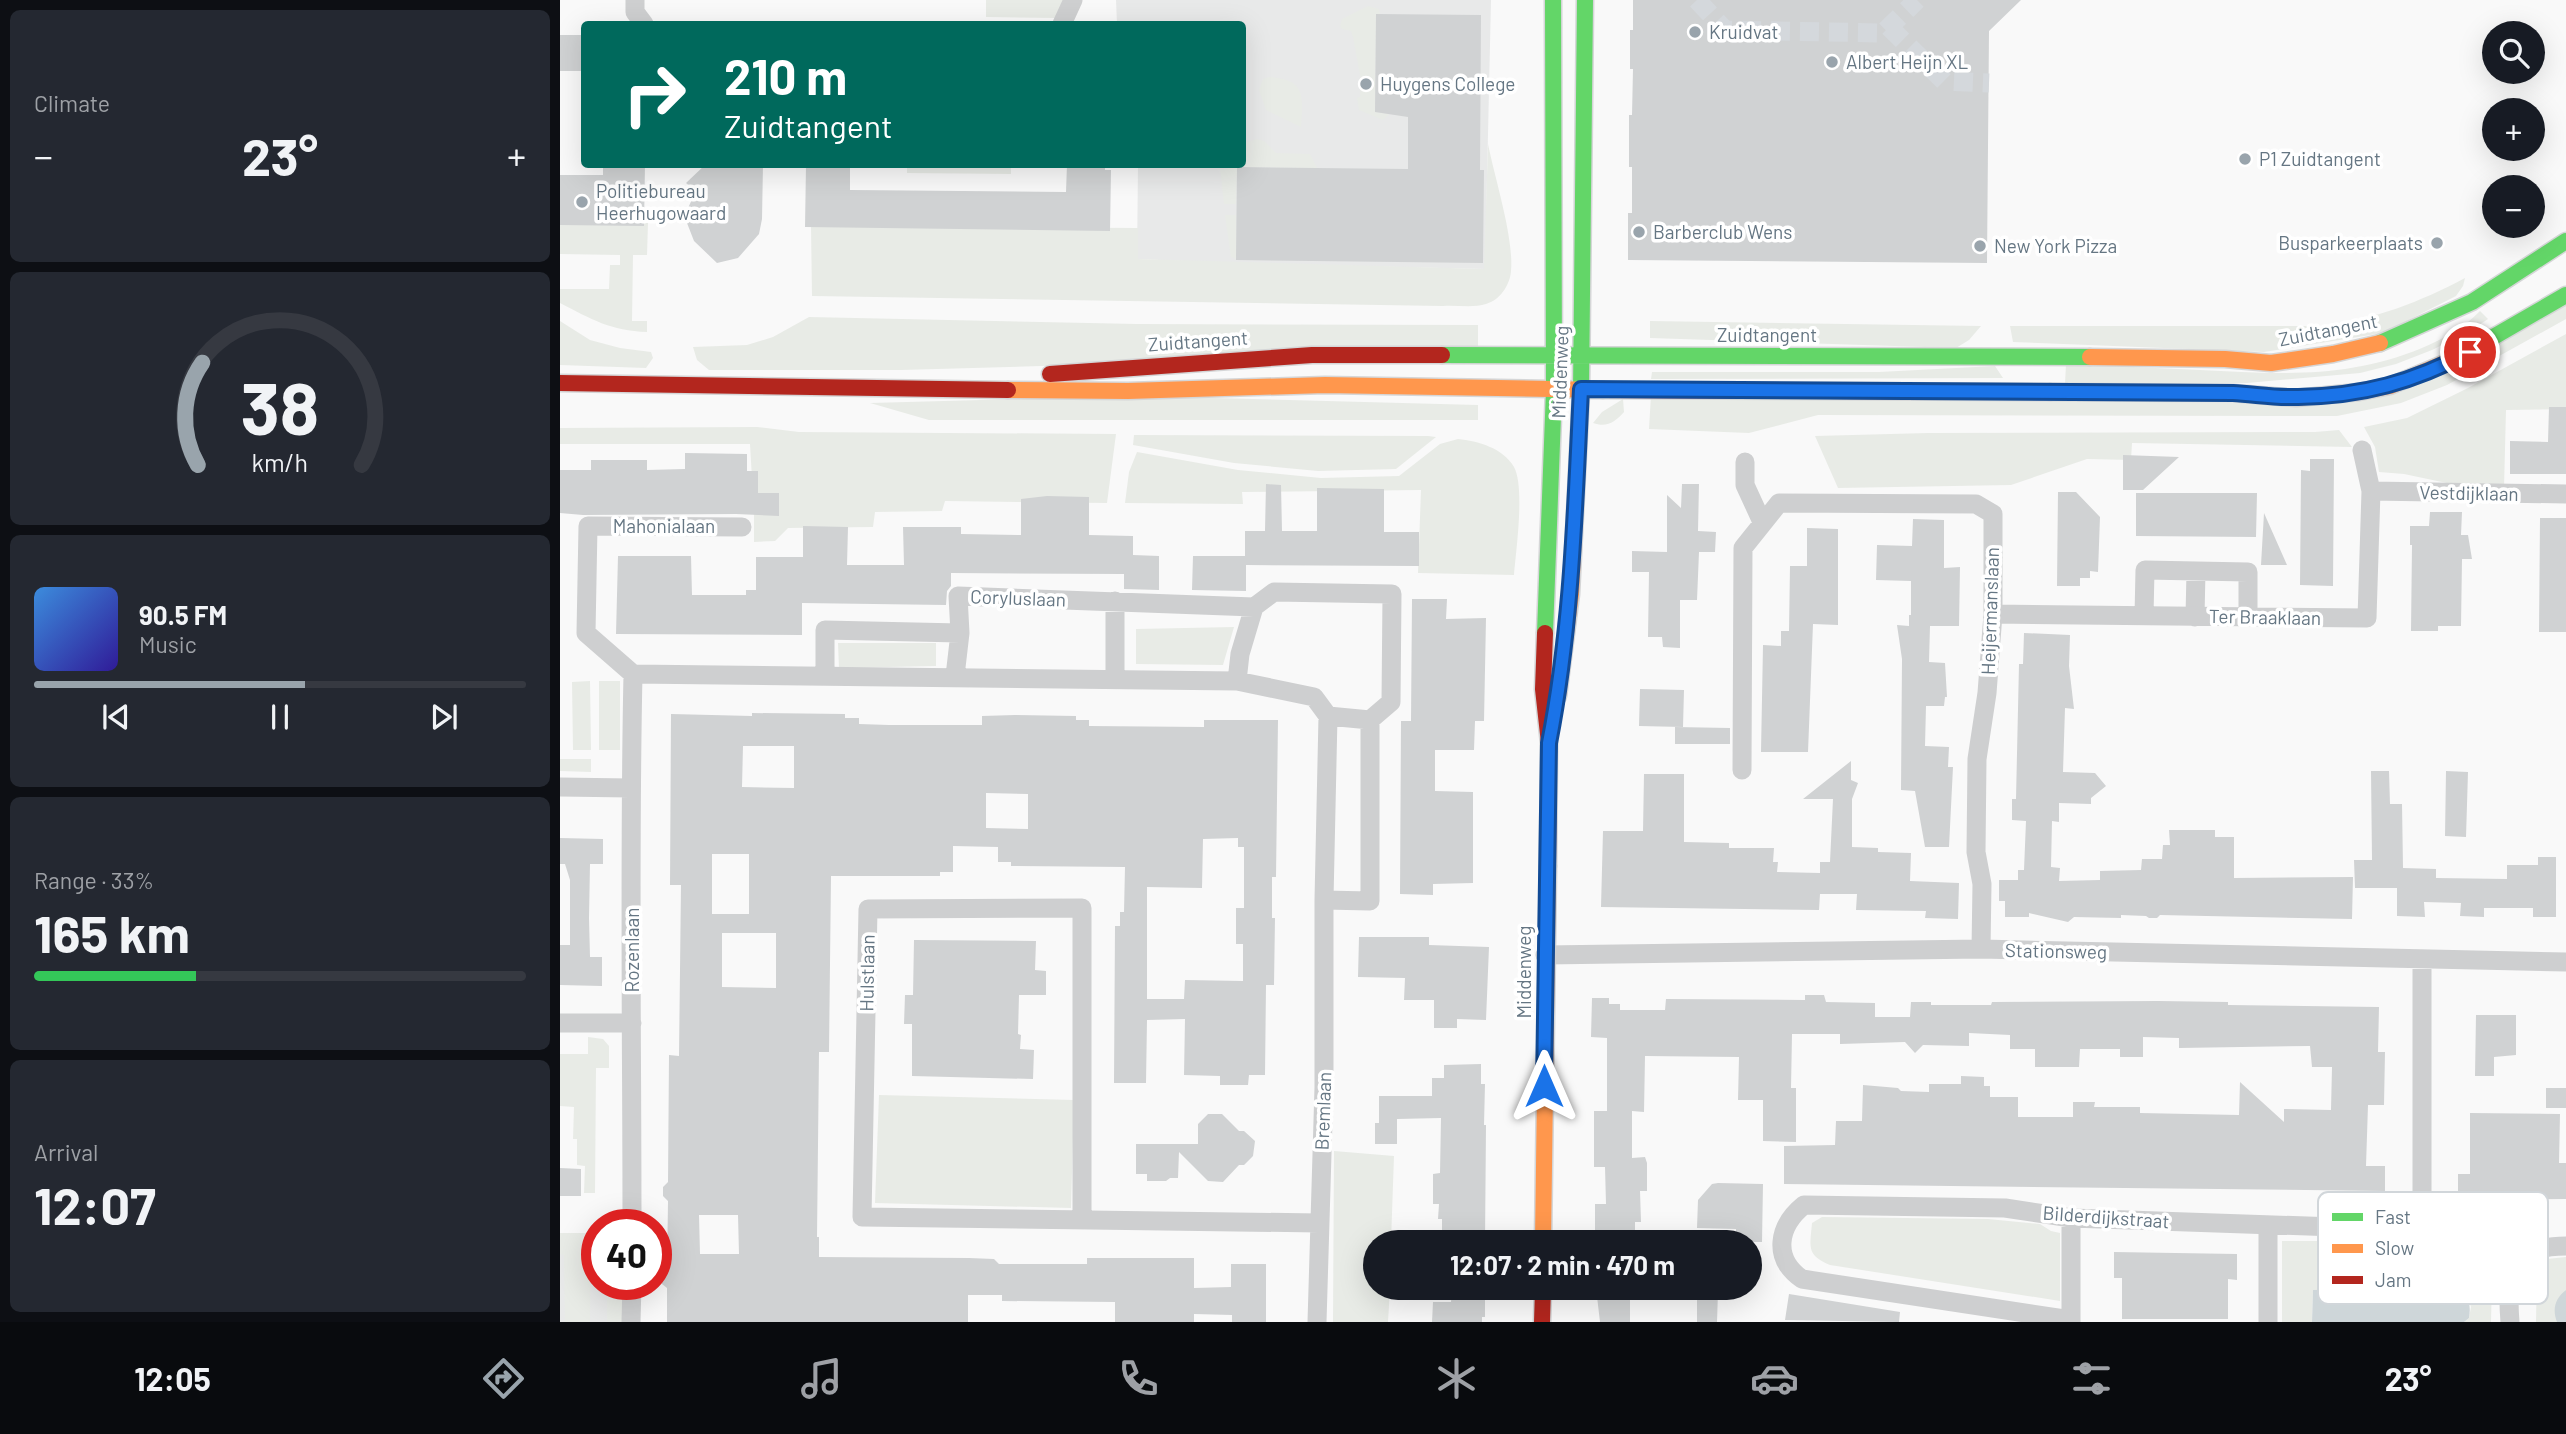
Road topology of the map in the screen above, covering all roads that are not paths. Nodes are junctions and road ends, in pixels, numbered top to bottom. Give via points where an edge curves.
1 (635, 0) edge
2 (1073, 0) edge
3 (1553, 0) edge
4 (1585, 0) edge
5 (642, 21) edge
6 (1063, 21) edge
7 (2566, 241) edge
8 (2566, 295) edge
9 (1555, 354) junction
10 (1583, 354) junction
11 (560, 383) edge
12 (1555, 389) junction
13 (1581, 389) junction
14 (941, 390) junction
15 (2362, 450) dead end
16 (1745, 462) dead end
17 (2371, 491) junction
18 (2566, 494) edge
19 (1762, 522) junction
20 (742, 527) dead end
21 (2196, 571) junction
22 (1115, 601) junction
23 (1254, 607) junction
24 (1993, 614) junction
25 (2144, 616) junction
26 (2195, 617) junction
27 (2248, 617) junction
28 (960, 633) junction
29 (633, 674) junction
30 (825, 675) junction
31 (955, 676) junction
32 (1115, 679) junction
33 (1237, 681) junction
34 (1328, 716) junction
35 (1370, 720) junction
36 (1549, 743) junction
37 (1742, 770) dead end
38 (560, 787) edge
39 (630, 788) junction
40 (1324, 900) junction
41 (1981, 949) junction
42 (1545, 956) junction
43 (2422, 959) junction
44 (2566, 962) edge
45 (560, 1023) edge
46 (632, 1023) junction
47 (2422, 1192) edge
48 (632, 1209) edge
49 (2071, 1218) junction
50 (1083, 1219) junction
51 (1319, 1223) junction
52 (2268, 1226) junction
53 (2318, 1227) edge
54 (1543, 1230) edge
55 (2566, 1246) edge
56 (2548, 1248) edge
57 (632, 1300) edge
58 (1543, 1300) edge
59 (2508, 1304) edge
60 (2071, 1321) edge
61 (631, 1322) edge
62 (1317, 1322) edge
63 (1542, 1322) edge
64 (2268, 1322) edge
65 (2510, 1322) edge

1 - 5 street via 635,12
2 - 6 street
3 - 9 main road, Middenweg
4 - 10 main road, Middenweg
7 - 10 main road, Zuidtangent via 2452,313 2376,345 2282,361
8 - 13 main road, Zuidtangent via 2440,367 2390,386 2326,396
9 - 10 main road, Zuidtangent
9 - 12 main road, Middenweg
9 - 14 main road, Zuidtangent via 1312,355 965,380
10 - 13 main road, Middenweg
11 - 14 main road, Zuidtangent
12 - 13 main road, Zuidtangent
12 - 14 main road, Zuidtangent via 1325,385
12 - 36 main road, Middenweg via 1543,689
13 - 36 main road, Middenweg via 1571,594
15 - 17 street, Ter Braaklaan
16 - 19 street via 1745,485
17 - 18 street, Vestdijklaan
17 - 27 street, Ter Braaklaan via 2367,618
19 - 24 street, Heijermanslaan via 1779,503 1976,504 1993,514
19 - 37 street, Heijermanslaan via 1743,548
20 - 29 street, Mahonialaan via 588,526 586,634
21 - 25 street via 2145,570
21 - 26 street
21 - 27 street via 2248,572
22 - 23 street, Coryluslaan
22 - 28 street, Coryluslaan via 958,596
22 - 32 street
23 - 33 street
23 - 35 street, Coryluslaan via 1274,592 1392,594 1391,702
24 - 25 street, Ter Braaklaan
24 - 41 street, Heijermanslaan via 1977,759
25 - 26 street, Ter Braaklaan
26 - 27 street, Ter Braaklaan
28 - 30 street, Coryluslaan via 825,630
28 - 31 street, Coryluslaan
29 - 30 street
29 - 39 street, Rozenlaan
30 - 31 street
31 - 32 street
32 - 33 street
33 - 34 street via 1314,697
34 - 35 street
34 - 40 street, Bremlaan
35 - 40 street via 1370,901
36 - 42 main road, Middenweg
38 - 39 street
39 - 46 street, Rozenlaan
40 - 51 street, Bremlaan
41 - 42 street, Stationsweg
41 - 43 street, Stationsweg
42 - 54 main road, Middenweg
43 - 44 street, Stationsweg
43 - 47 street
45 - 46 street
46 - 48 street, Rozenlaan
49 - 52 street, Bilderdijkstraat
49 - 60 street
49 - 60 street, Bilderdijkstraat via 2004,1208 1804,1205 1793,1214 1782,1240 1789,1269 1802,1279
50 - 50 street, Hulstlaan via 1082,908 868,909 862,1217
50 - 51 street, Hulstlaan
51 - 62 street, Bremlaan
52 - 53 street, Bilderdijkstraat
52 - 64 street
55 - 56 street
57 - 61 street
58 - 63 main road
59 - 65 street

